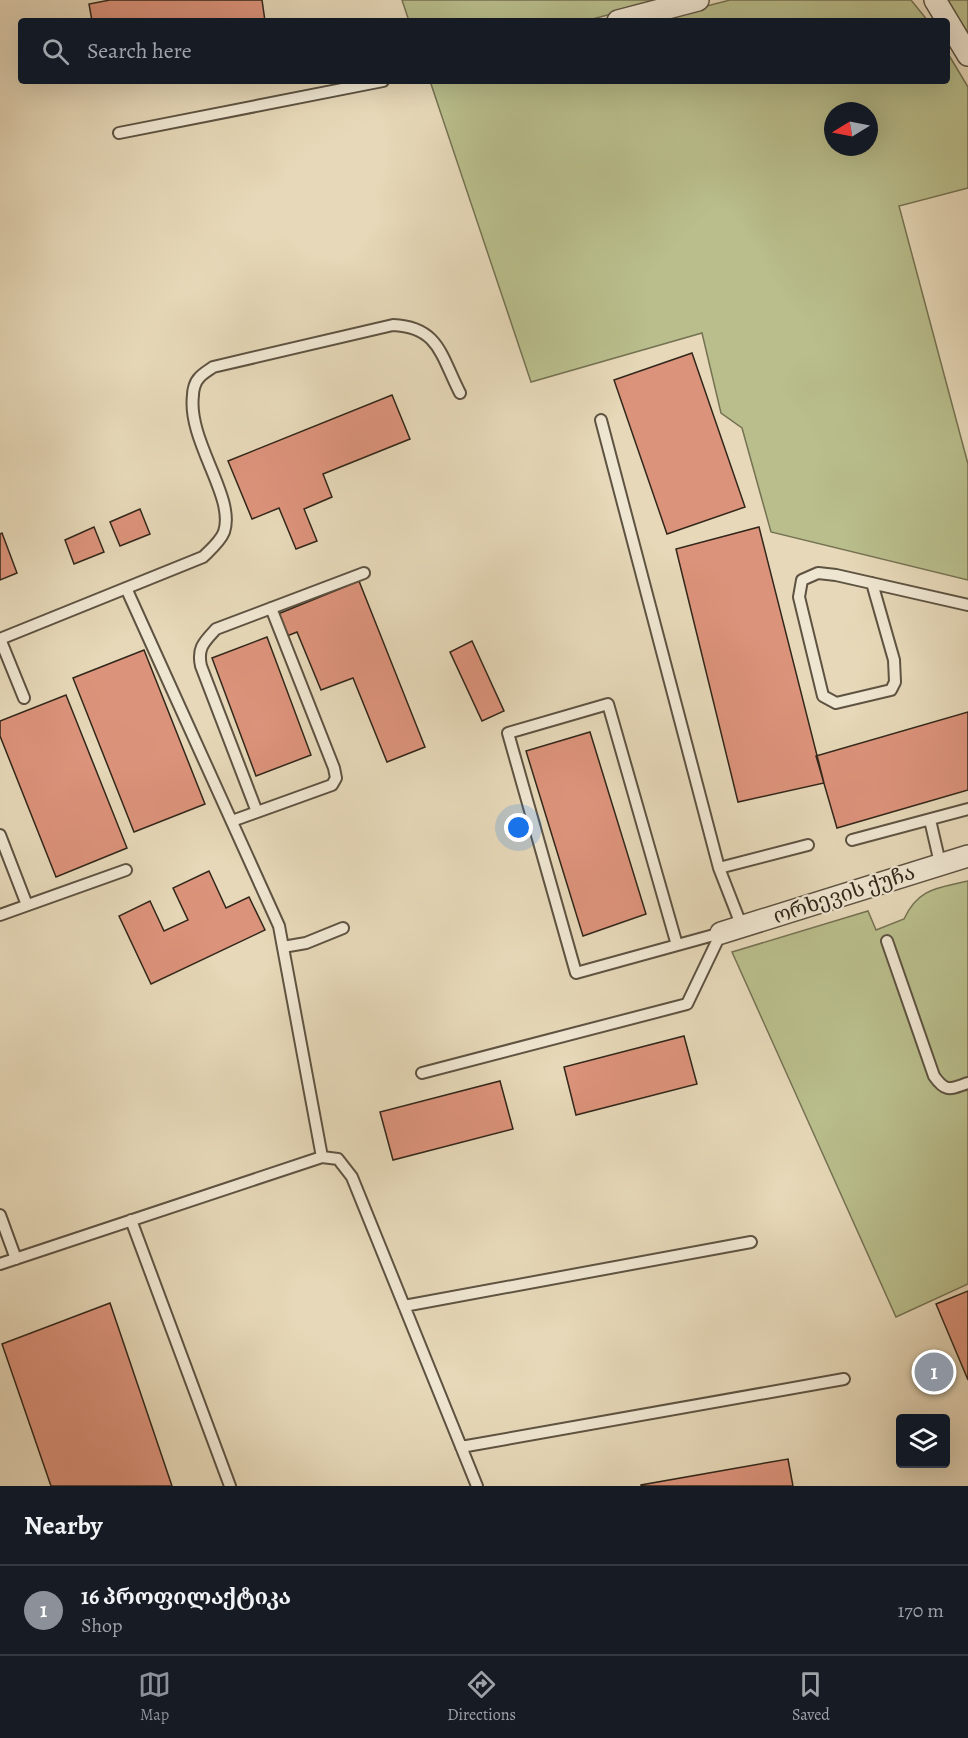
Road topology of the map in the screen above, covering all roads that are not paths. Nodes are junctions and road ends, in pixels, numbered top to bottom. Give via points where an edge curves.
1 (698, 0) edge
2 (935, 0) edge
3 (629, 18) edge
4 (946, 18) edge
5 (950, 25) edge
6 (968, 55) edge
7 (367, 84) edge
8 (119, 133) dead end
9 (459, 393) dead end
10 (601, 420) dead end
11 (364, 573) dead end
12 (872, 583) junction
13 (126, 588) junction
14 (968, 605) edge
15 (271, 608) junction
16 (0, 639) edge
17 (24, 698) dead end
18 (968, 809) edge
19 (257, 812) junction
20 (930, 820) junction
21 (232, 821) junction
22 (0, 835) edge
23 (852, 840) dead end
24 (808, 845) dead end
25 (968, 855) edge
26 (940, 863) junction
27 (719, 868) junction
28 (126, 870) dead end
29 (27, 905) junction
30 (0, 915) edge
31 (742, 927) junction
32 (343, 928) dead end
33 (721, 933) junction
34 (887, 941) dead end
35 (677, 945) junction
36 (283, 947) junction
37 (422, 1073) dead end
38 (968, 1083) edge
39 (322, 1157) junction
40 (0, 1215) edge
41 (132, 1220) junction
42 (752, 1242) dead end
43 (16, 1259) junction
44 (0, 1264) edge
45 (404, 1306) junction
46 (844, 1378) dead end
47 (461, 1447) junction
48 (230, 1486) edge
49 (477, 1486) edge

1 - 3 street
2 - 4 street
5 - 6 street
7 - 8 lane
9 - 13 lane via 432,338 409,326 393,325 213,367 198,378 191,409 197,436 227,515 224,533 203,557
10 - 27 lane
11 - 15 lane
12 - 12 lane via 818,573 802,580 800,597 823,696 836,703 891,690 896,682 894,660
12 - 14 lane
13 - 16 lane
13 - 21 lane
15 - 19 lane via 216,629 199,655
15 - 19 lane via 336,778 332,785
16 - 17 lane
18 - 20 lane
19 - 21 lane
20 - 23 lane
20 - 26 lane
21 - 36 lane via 275,913
22 - 29 lane
24 - 27 lane
25 - 26 street, ორხევის ქუჩა
26 - 31 street, ორხევის ქუჩა
27 - 31 lane
28 - 29 lane
29 - 30 lane
31 - 33 street, ორხევის ქუჩა
32 - 36 lane via 306,943
33 - 35 lane
33 - 37 lane via 687,1004
34 - 38 lane via 934,1077 942,1087 950,1089
35 - 35 lane via 576,973 508,733 608,704
36 - 39 lane
39 - 41 lane
39 - 45 lane via 338,1159 352,1177
40 - 43 lane
41 - 43 lane
41 - 48 lane
42 - 45 lane
43 - 44 lane
45 - 47 lane
46 - 47 lane
47 - 49 lane

